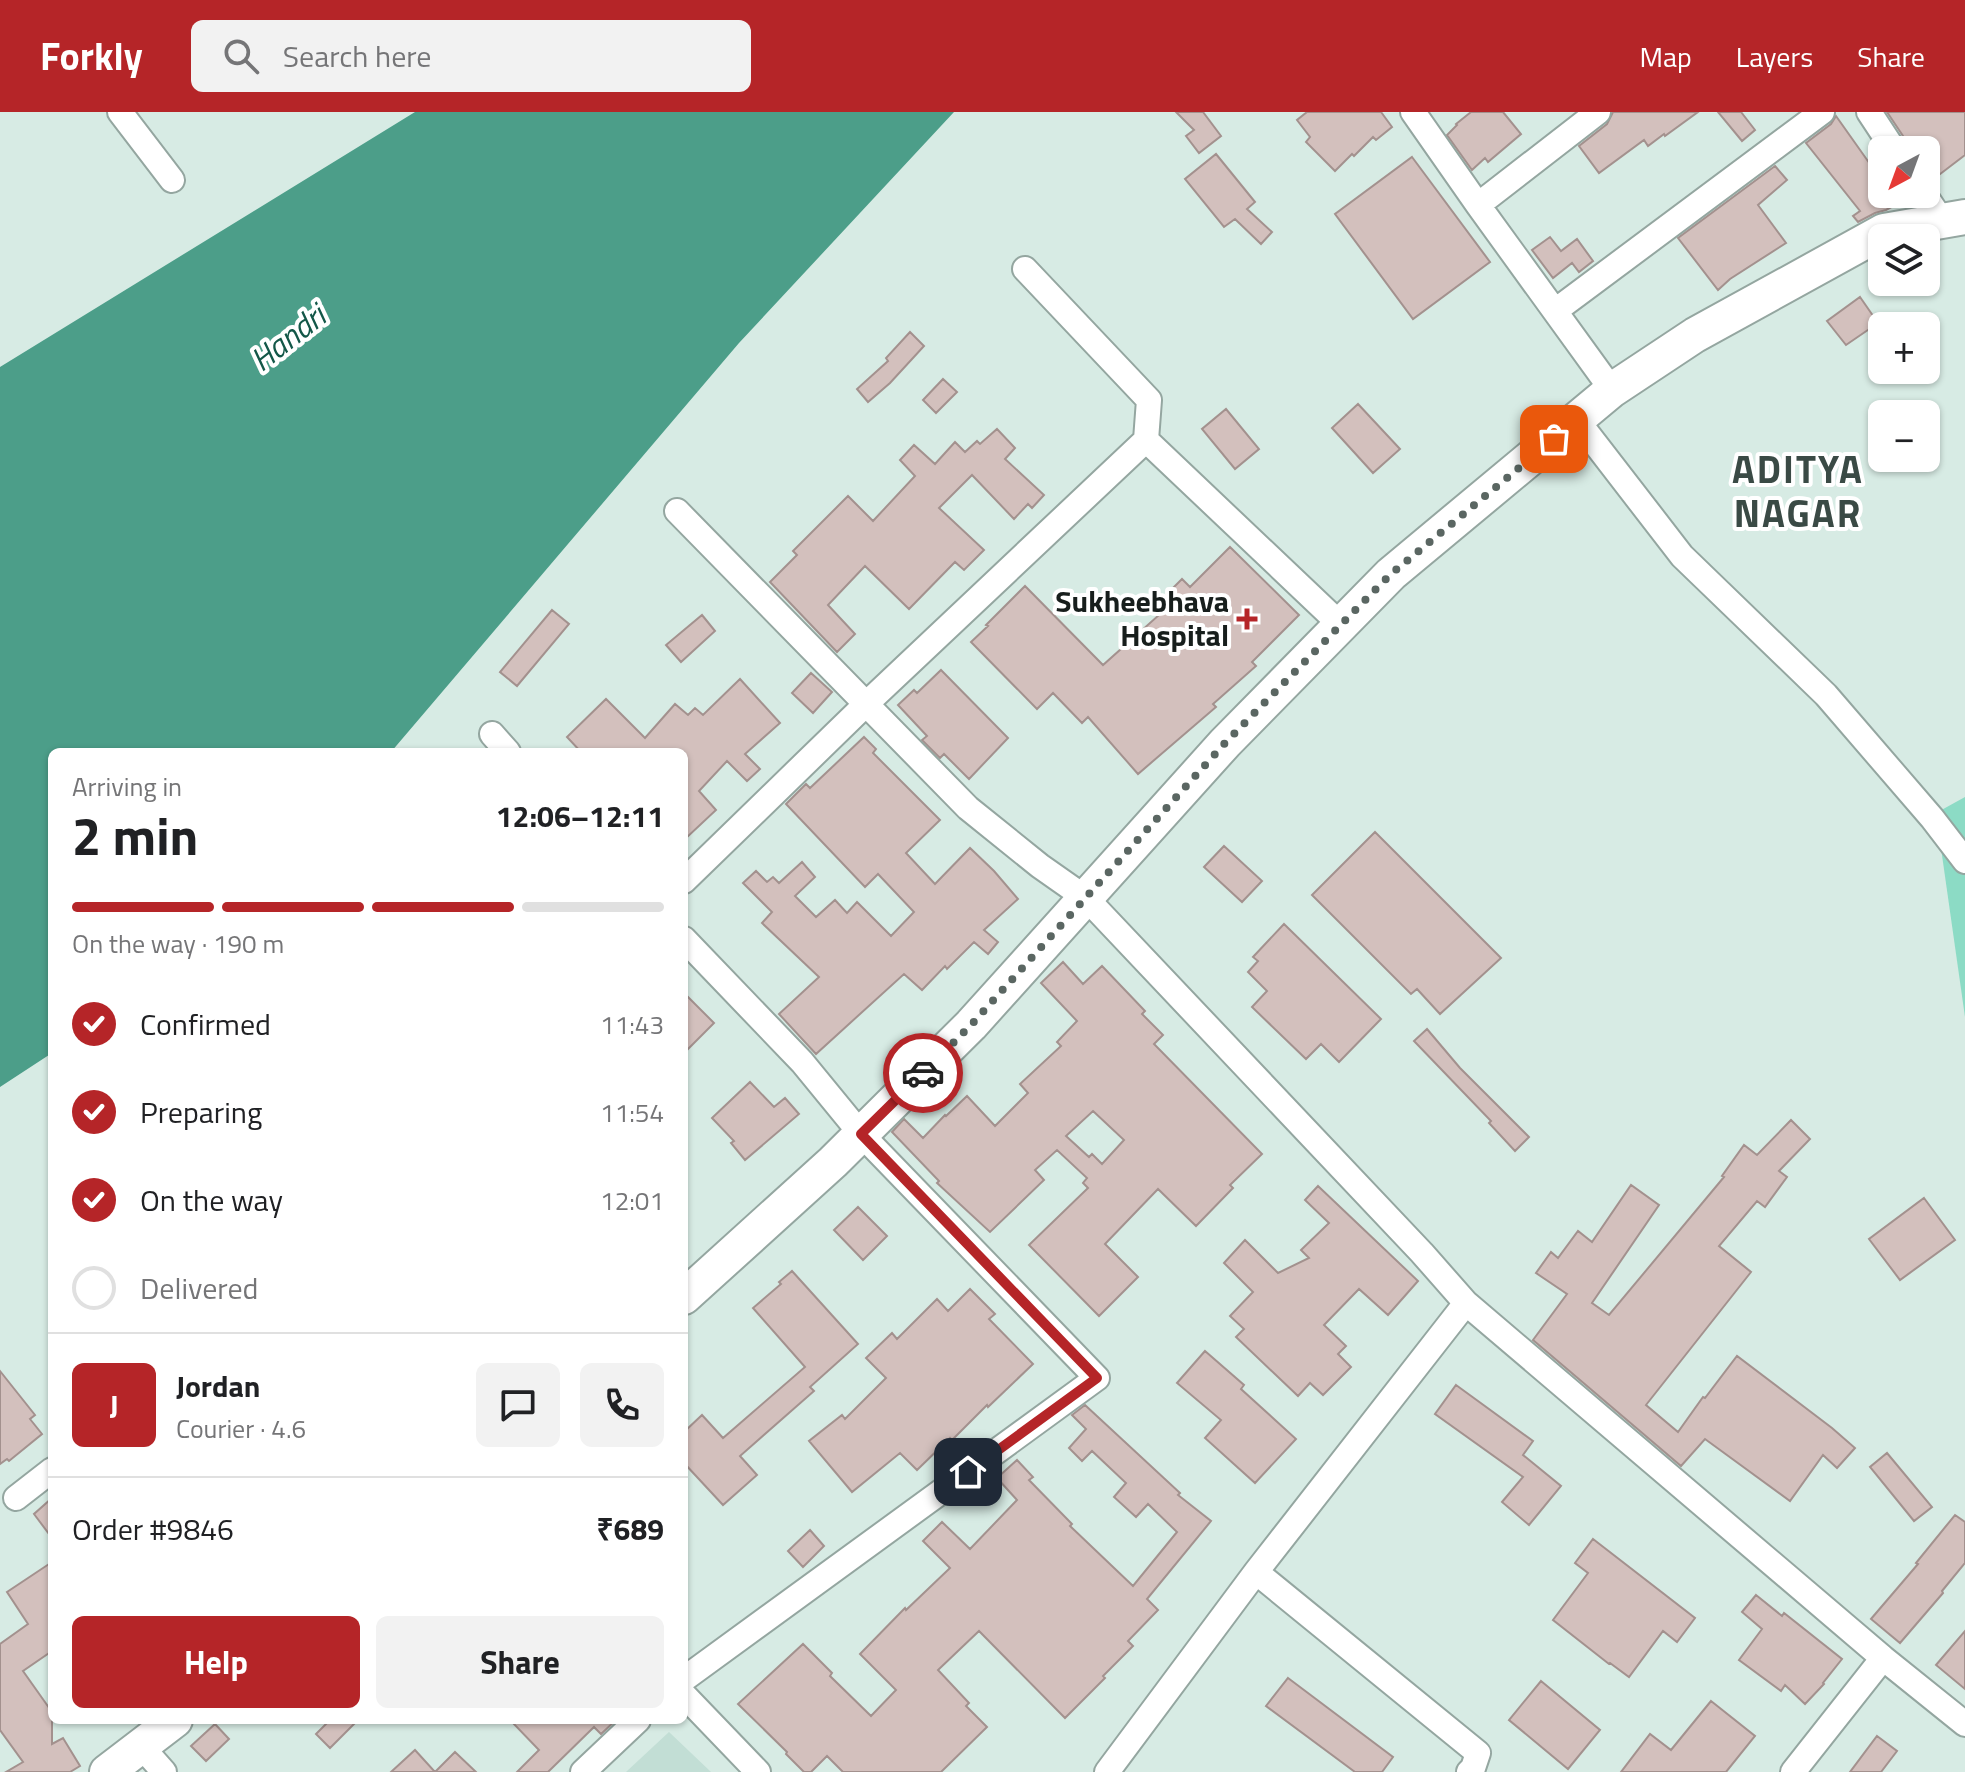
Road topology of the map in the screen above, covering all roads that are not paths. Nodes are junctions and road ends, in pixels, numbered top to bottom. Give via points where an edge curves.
1 (120, 112) edge
2 (1413, 112) edge
3 (1598, 112) edge
4 (1822, 112) edge
5 (1869, 112) edge
6 (1885, 136) edge
7 (172, 180) dead end
8 (1478, 205) junction
9 (1944, 211) edge
10 (1025, 269) dead end
11 (1555, 311) junction
12 (1612, 390) junction
13 (1577, 420) junction
14 (1146, 440) junction
15 (677, 511) dead end
16 (1341, 625) junction
17 (865, 705) junction
18 (1965, 861) edge
19 (688, 877) edge
20 (1087, 899) junction
21 (688, 943) edge
22 (861, 1134) junction
23 (688, 1293) edge
24 (1466, 1303) junction
25 (48, 1473) edge
26 (16, 1498) dead end
27 (1256, 1572) junction
28 (1883, 1658) junction
29 (688, 1676) edge
30 (688, 1699) edge
31 (170, 1724) edge
32 (634, 1724) edge
33 (1965, 1724) edge
34 (141, 1746) junction
35 (1473, 1771) edge
36 (107, 1772) edge
37 (164, 1772) edge
38 (583, 1772) edge
39 (758, 1772) edge
40 (1107, 1772) edge
41 (1793, 1772) edge

1 - 7 street
2 - 8 street
3 - 8 street
4 - 11 street
5 - 6 street
8 - 11 street
9 - 12 main road via 1884,231 1695,335
10 - 14 street via 1149,400
11 - 12 street
12 - 13 main road
13 - 16 main road via 1391,574
13 - 18 street via 1682,556 1826,695
14 - 16 street
14 - 17 street
15 - 17 street
16 - 20 main road via 1225,743
17 - 19 street
17 - 20 street via 968,808
20 - 22 main road
20 - 24 street
21 - 22 street via 802,1062
22 - 23 main road
22 - 29 street via 1097,1378
24 - 27 street
24 - 28 street
25 - 26 street
27 - 35 street via 1478,1753
27 - 40 street
28 - 33 street
28 - 41 street
30 - 39 street
31 - 34 main road
32 - 38 street
34 - 36 main road
34 - 37 street

